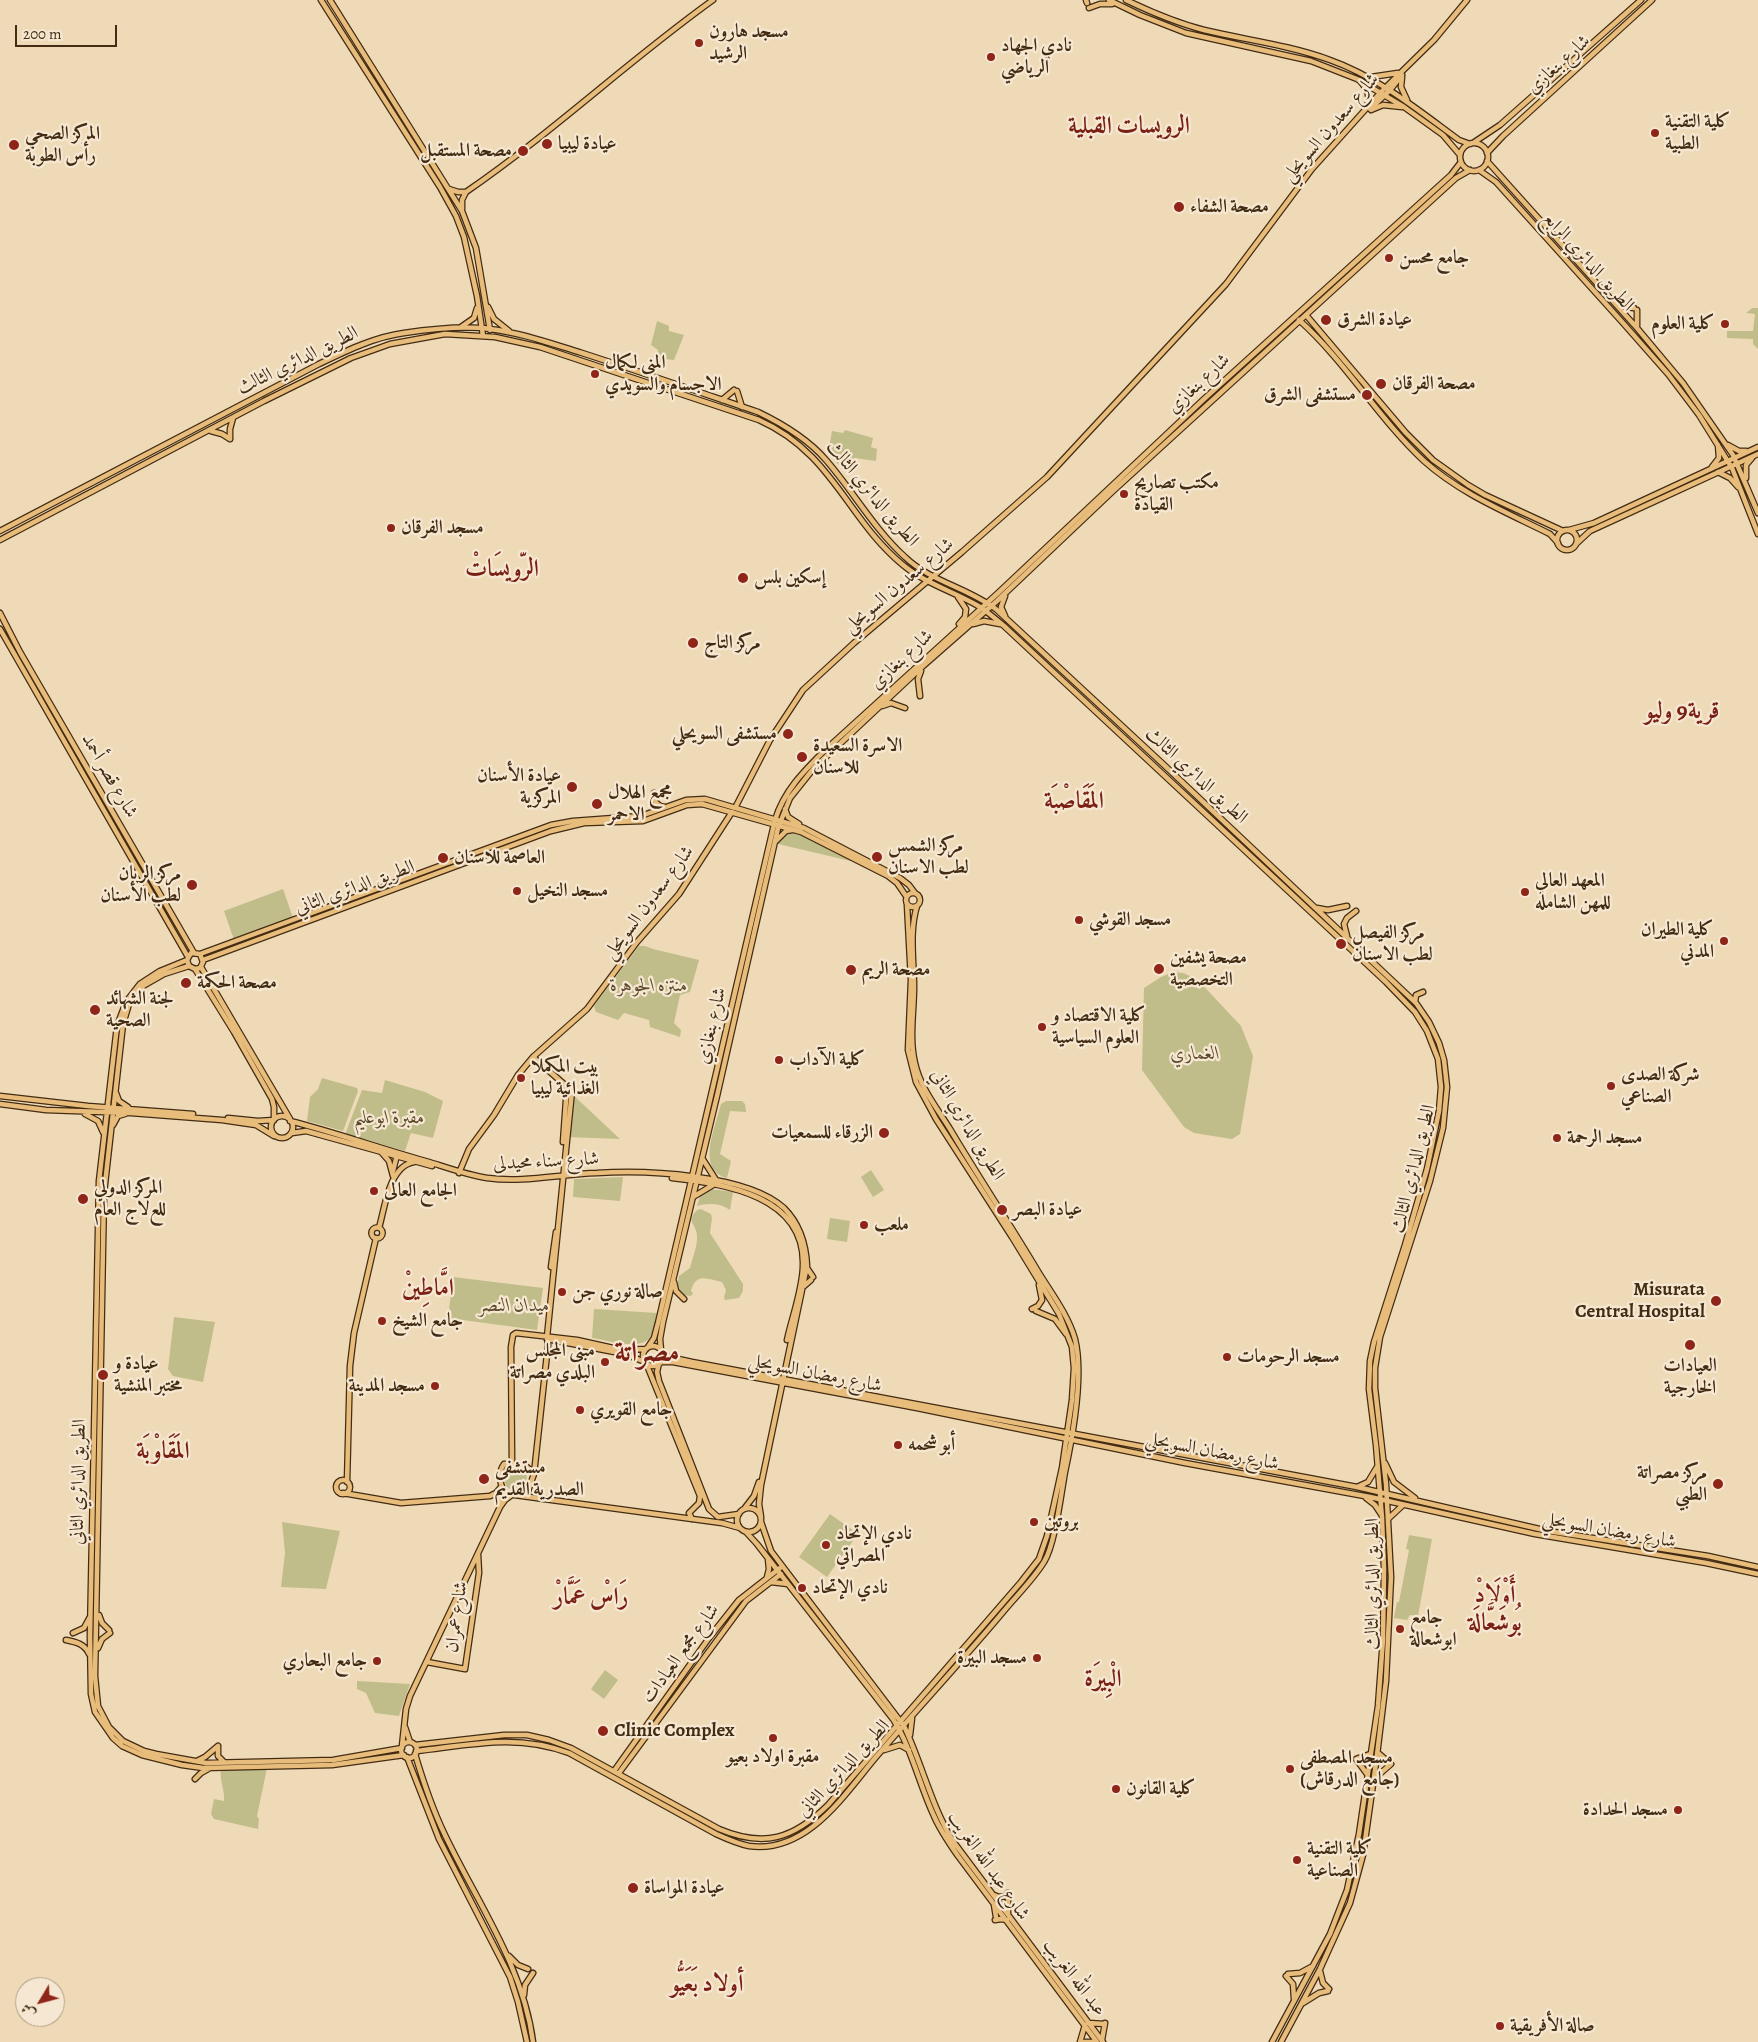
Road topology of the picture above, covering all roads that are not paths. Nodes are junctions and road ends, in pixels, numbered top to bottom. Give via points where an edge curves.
1 (321, 0) edge
2 (330, 0) edge
3 (713, 0) edge
4 (1109, 0) edge
5 (1126, 0) edge
6 (1467, 0) edge
7 (1641, 0) edge
8 (1652, 0) edge
9 (1088, 3) edge
10 (1117, 5) junction
11 (1623, 17) junction
12 (1628, 22) junction
13 (368, 60) junction
14 (362, 64) junction
15 (1402, 73) junction
16 (1369, 77) junction
17 (1357, 78) junction
18 (1388, 89) junction
19 (1383, 94) junction
20 (1409, 103) junction
21 (1404, 107) junction
22 (1363, 114) junction
23 (1472, 144) junction
24 (1487, 153) junction
25 (1460, 156) junction
26 (1487, 161) junction
27 (1461, 162) junction
28 (1470, 170) junction
29 (1479, 170) junction
30 (449, 189) junction
31 (466, 192) junction
32 (462, 211) junction
33 (485, 297) junction
34 (478, 302) junction
35 (1616, 305) junction
36 (1306, 314) junction
37 (1300, 320) junction
38 (1314, 326) junction
39 (460, 328) junction
40 (482, 328) junction
41 (1637, 328) junction
42 (490, 329) junction
43 (1310, 330) junction
44 (512, 333) junction
45 (482, 336) junction
46 (490, 337) junction
47 (1208, 396) junction
48 (1214, 399) junction
49 (722, 400) junction
50 (742, 407) junction
51 (1190, 412) junction
52 (1196, 415) junction
53 (234, 418) junction
54 (210, 430) junction
55 (1716, 439) junction
56 (1723, 440) junction
57 (1756, 448) edge
58 (1758, 454) edge
59 (1734, 458) junction
60 (1728, 461) junction
61 (1737, 464) junction
62 (1731, 466) junction
63 (1705, 472) junction
64 (1718, 472) junction
65 (1456, 477) junction
66 (1453, 484) junction
67 (1747, 487) junction
68 (1742, 493) junction
69 (1758, 513) edge
70 (1569, 530) junction
71 (0, 531) edge
72 (1563, 531) junction
73 (1758, 534) edge
74 (0, 540) edge
75 (1558, 543) junction
76 (1576, 544) junction
77 (933, 577) junction
78 (928, 581) junction
79 (1008, 590) junction
80 (957, 596) junction
81 (989, 605) junction
82 (983, 609) junction
83 (0, 613) edge
84 (1006, 620) junction
85 (1004, 626) junction
86 (967, 627) junction
87 (0, 629) edge
88 (950, 636) junction
89 (923, 666) junction
90 (920, 696) dead end
91 (905, 708) dead end
92 (877, 709) junction
93 (1188, 787) junction
94 (654, 793) dead end
95 (1183, 793) junction
96 (785, 806) junction
97 (666, 807) junction
98 (733, 810) junction
99 (777, 823) junction
100 (804, 828) junction
101 (796, 830) junction
102 (776, 842) junction
103 (915, 893) junction
104 (906, 896) junction
105 (907, 905) junction
106 (916, 906) junction
107 (1347, 906) dead end
108 (1314, 907) junction
109 (1356, 911) dead end
110 (1349, 940) junction
111 (197, 953) junction
112 (187, 958) junction
113 (203, 960) junction
114 (188, 966) junction
115 (201, 966) junction
116 (195, 969) junction
117 (1423, 992) dead end
118 (1416, 1003) junction
119 (533, 1057) junction
120 (110, 1085) junction
121 (115, 1086) junction
122 (566, 1086) junction
123 (0, 1096) edge
124 (0, 1104) edge
125 (88, 1106) junction
126 (107, 1107) junction
127 (130, 1110) junction
128 (110, 1111) junction
129 (82, 1112) junction
130 (274, 1119) junction
131 (290, 1120) junction
132 (947, 1130) junction
133 (104, 1133) junction
134 (110, 1133) junction
135 (292, 1133) junction
136 (274, 1136) junction
137 (378, 1151) junction
138 (399, 1156) junction
139 (702, 1157) junction
140 (695, 1160) junction
141 (415, 1162) junction
142 (458, 1172) junction
143 (394, 1174) junction
144 (562, 1176) junction
145 (678, 1176) junction
146 (694, 1178) junction
147 (715, 1182) junction
148 (691, 1195) junction
149 (807, 1266) junction
150 (673, 1278) junction
151 (1039, 1281) junction
152 (803, 1287) junction
153 (684, 1299) dead end
154 (1054, 1302) junction
155 (546, 1338) junction
156 (1069, 1338) junction
157 (647, 1348) junction
158 (662, 1352) junction
159 (646, 1362) junction
160 (660, 1363) junction
161 (780, 1380) junction
162 (1069, 1433) junction
163 (1068, 1440) junction
164 (1089, 1444) junction
165 (1067, 1451) junction
166 (1384, 1460) junction
167 (512, 1464) junction
168 (1378, 1466) junction
169 (347, 1468) junction
170 (534, 1474) junction
171 (338, 1483) junction
172 (348, 1484) junction
173 (1357, 1487) junction
174 (502, 1488) junction
175 (1380, 1492) junction
176 (1387, 1493) junction
177 (343, 1494) junction
178 (516, 1494) junction
179 (522, 1495) junction
180 (362, 1496) junction
181 (1362, 1496) junction
182 (1380, 1499) junction
183 (1418, 1500) junction
184 (1387, 1501) junction
185 (1403, 1505) junction
186 (500, 1507) junction
187 (744, 1509) junction
188 (739, 1514) junction
189 (1385, 1518) junction
190 (692, 1519) junction
191 (761, 1519) junction
192 (740, 1528) junction
193 (746, 1532) junction
194 (478, 1553) junction
195 (767, 1557) junction
196 (1758, 1567) edge
197 (784, 1568) junction
198 (779, 1572) junction
199 (1758, 1574) edge
200 (768, 1579) junction
201 (788, 1584) junction
202 (97, 1608) junction
203 (92, 1611) junction
204 (73, 1633) dead end
205 (66, 1640) dead end
206 (96, 1651) junction
207 (90, 1658) junction
208 (426, 1662) junction
209 (915, 1713) junction
210 (893, 1714) junction
211 (907, 1714) junction
212 (404, 1725) junction
213 (901, 1726) junction
214 (892, 1732) junction
215 (912, 1741) junction
216 (410, 1742) junction
217 (415, 1746) junction
218 (402, 1747) junction
219 (881, 1751) junction
220 (910, 1751) junction
221 (416, 1753) junction
222 (1378, 1753) junction
223 (1370, 1754) junction
224 (405, 1756) junction
225 (226, 1762) junction
226 (193, 1764) junction
227 (215, 1767) junction
228 (617, 1772) junction
229 (1367, 1775) junction
230 (1374, 1779) junction
231 (993, 1894) junction
232 (992, 1901) junction
233 (1008, 1918) junction
234 (505, 1952) junction
235 (1314, 1965) junction
236 (1320, 1969) junction
237 (528, 1970) dead end
238 (533, 1973) dead end
239 (523, 1996) junction
240 (1294, 2002) junction
241 (1301, 2006) junction
242 (1087, 2024) junction
243 (527, 2042) edge
244 (534, 2042) edge
245 (1081, 2042) edge
246 (1099, 2042) edge
247 (1272, 2042) edge
248 (1281, 2042) edge

1 - 14 main road
2 - 13 main road
3 - 31 main road via 657,40 536,142
4 - 10 main road
5 - 16 main road via 1203,30 1294,49 1328,59
6 - 15 main road, شارع سعدون السويحلي
7 - 11 main road, شارع بنغازي
8 - 12 main road, شارع بنغازي
9 - 10 main road
10 - 17 main road via 1186,33 1311,61
11 - 12 main road
11 - 23 main road, شارع بنغازي via 1500,124
12 - 24 main road, شارع بنغازي
13 - 14 main road
13 - 30 main road
14 - 34 main road via 456,216 468,250
15 - 16 main road
15 - 18 main road, شارع سعدون السويحلي
15 - 20 main road via 1401,87
16 - 18 main road
17 - 19 main road
17 - 22 main road via 1368,93 1369,100
18 - 19 main road, شارع سعدون السويحلي
18 - 20 main road
19 - 21 main road
19 - 22 main road, شارع سعدون السويحلي
20 - 23 main road via 1459,140
21 - 22 main road via 1383,105
21 - 25 main road via 1443,135
22 - 77 main road, شارع سعدون السويحلي via 1312,169 1226,284 1104,416 1047,476
23 - 24 main road via 1481,146
23 - 25 main road via 1465,147
24 - 26 main road
25 - 27 main road
26 - 29 main road
26 - 35 main road, الطريق الدائري الرابع
27 - 28 main road
27 - 47 main road, شارع بنغازي via 1451,175
28 - 29 main road
28 - 36 main road, شارع بنغازي via 1456,178
29 - 55 main road, الطريق الدائري الرابع via 1496,182 1668,374
30 - 31 main road
30 - 32 main road
31 - 32 main road
32 - 33 main road via 476,248
33 - 42 main road
33 - 44 main road via 494,319
34 - 39 main road via 474,318
34 - 40 main road
35 - 41 main road, الطريق الدائري الرابع
35 - 41 main road via 1636,309
36 - 37 main road, شارع بنغازي
36 - 38 main road
37 - 43 main road
37 - 48 main road, شارع بنغازي
38 - 43 main road
38 - 65 main road via 1406,434
39 - 40 main road, الطريق الدائري الثالث
39 - 71 main road, الطريق الدائري الثالث via 402,333 357,346
40 - 42 main road, الطريق الدائري الثالث
40 - 45 main road
41 - 56 main road, الطريق الدائري الرابع via 1682,382
42 - 44 main road, الطريق الدائري الثالث
42 - 46 main road
43 - 66 main road via 1413,449
44 - 49 main road, الطريق الدائري الثالث
45 - 46 main road, الطريق الدائري الثالث
45 - 53 main road, الطريق الدائري الثالث via 445,334 379,347
46 - 78 main road, الطريق الدائري الثالث via 531,344 571,356 769,425 821,465 891,554
47 - 48 main road
47 - 51 main road, شارع بنغازي
48 - 52 main road, شارع بنغازي
49 - 50 main road, الطريق الدائري الثالث
49 - 50 main road via 736,390
50 - 77 main road, الطريق الدائري الثالث via 775,420 816,450 895,548
51 - 52 main road
51 - 81 main road, شارع بنغازي
52 - 79 main road, شارع بنغازي
53 - 54 main road, الطريق الدائري الثالث
53 - 54 main road via 230,439
54 - 74 main road, الطريق الدائري الثالث
55 - 60 main road, الطريق الدائري الرابع
55 - 63 main road via 1719,458
56 - 57 main road via 1739,451
56 - 59 main road, الطريق الدائري الرابع
57 - 59 main road
58 - 61 main road
58 - 67 main road via 1746,465
59 - 60 main road
59 - 61 main road, الطريق الدائري الرابع
60 - 62 main road, الطريق الدائري الرابع
60 - 63 main road
61 - 62 main road
61 - 67 main road, الطريق الدائري الرابع
62 - 64 main road
62 - 68 main road, الطريق الدائري الرابع
63 - 70 main road via 1585,527
64 - 68 main road via 1730,478
64 - 76 main road via 1590,531
65 - 66 main road
65 - 72 main road
66 - 75 main road via 1550,534
67 - 69 main road, الطريق الدائري الرابع
68 - 73 main road, الطريق الدائري الرابع
70 - 72 main road
70 - 76 main road via 1575,535
72 - 75 main road
75 - 76 main road via 1567,550
77 - 78 main road, شارع سعدون السويحلي
77 - 81 main road, الطريق الدائري الثالث
78 - 80 main road, الطريق الدائري الثالث
78 - 98 main road, شارع سعدون السويحلي via 803,690 770,740
79 - 81 main road, شارع بنغازي
79 - 84 main road via 1001,607
80 - 82 main road, الطريق الدائري الثالث
80 - 88 main road via 966,612
81 - 82 main road, شارع بنغازي
81 - 84 main road, الطريق الدائري الثالث
82 - 85 main road, الطريق الدائري الثالث
82 - 86 main road, شارع بنغازي
82 - 88 main road, شارع بنغازي
83 - 111 main road, شارع قصر أحمد
84 - 93 main road, الطريق الدائري الثالث
85 - 86 main road via 984,621
85 - 95 main road, الطريق الدائري الثالث
86 - 89 main road, شارع بنغازي
87 - 112 main road, شارع قصر أحمد
88 - 99 main road, شارع بنغازي via 803,771 786,794
89 - 90 main road via 918,679
89 - 92 main road, شارع بنغازي
91 - 92 main road via 891,703
92 - 96 main road, شارع بنغازي via 814,768
93 - 95 main road
93 - 108 main road, الطريق الدائري الثالث
94 - 97 main road via 658,804
95 - 168 main road, الطريق الدائري الثالث via 1406,1002 1423,1024 1438,1059 1441,1097 1433,1143 1406,1245 1372,1352 1368,1389
96 - 99 main road, شارع بنغازي
96 - 100 main road via 788,817
97 - 98 main road, الطريق الدائري الثاني via 700,798
97 - 111 main road, الطريق الدائري الثاني via 641,816 573,820 551,826
98 - 99 main road, الطريق الدائري الثاني
98 - 113 main road, الطريق الدائري الثاني via 696,803 643,821 566,826
98 - 119 main road, شارع سعدون السويحلي via 679,894 591,1004
99 - 100 main road
99 - 101 main road
99 - 102 main road, شارع بنغازي
99 - 140 main road, شارع بنغازي
100 - 103 main road via 900,878
101 - 102 main road via 786,831
101 - 104 main road via 888,876
102 - 139 main road, شارع بنغازي
103 - 104 main road
103 - 106 main road via 920,899
104 - 105 main road
105 - 106 main road
105 - 132 main road, الطريق الدائري الثاني via 911,980 908,1050 914,1076 924,1098
106 - 132 main road, الطريق الدائري الثاني via 913,924 914,1061 921,1082
107 - 108 main road via 1328,910
108 - 110 main road, الطريق الدائري الثالث
109 - 110 main road via 1344,924
110 - 118 main road, الطريق الدائري الثالث
111 - 112 main road
111 - 113 main road
112 - 114 main road
112 - 120 main road via 153,974 128,997 117,1026
113 - 115 main road
114 - 116 main road
114 - 121 main road, الطريق الدائري الثاني via 156,978 133,997 123,1024
115 - 116 main road
115 - 131 main road
116 - 130 main road via 272,1099
117 - 118 main road via 1416,995
118 - 166 main road, الطريق الدائري الثالث via 1435,1034 1444,1060 1448,1087 1443,1128 1430,1181 1377,1352 1375,1388
119 - 122 main road
119 - 142 main road, شارع سعدون السويحلي via 471,1145
120 - 125 main road via 102,1102
120 - 126 main road
121 - 127 main road via 118,1099
121 - 128 main road, الطريق الدائري الثاني
122 - 144 main road
122 - 144 main road via 572,1091
123 - 125 main road
124 - 129 main road
125 - 126 main road
126 - 128 main road
127 - 128 main road
127 - 130 main road via 258,1121
127 - 134 main road via 118,1116
127 - 136 main road via 249,1123
128 - 129 main road
128 - 133 main road, الطريق الدائري الثاني
128 - 134 main road, الطريق الدائري الثاني
129 - 133 main road via 98,1121
130 - 131 main road via 282,1116
130 - 136 main road via 270,1127
131 - 135 main road
131 - 138 main road, شارع سناء محيدلى
132 - 151 main road
132 - 154 main road, الطريق الدائري الثاني
133 - 203 main road, الطريق الدائري الثاني via 99,1187
134 - 202 main road, الطريق الدائري الثاني via 102,1260
135 - 136 main road via 285,1138
135 - 137 main road via 306,1131
137 - 138 main road
137 - 143 main road via 389,1160
138 - 141 main road, شارع سناء محيدلى
138 - 142 main road, شارع سناء محيدلى
138 - 143 main road
139 - 146 main road, شارع بنغازي
139 - 147 main road
140 - 145 main road via 688,1171
140 - 146 main road, شارع بنغازي
141 - 142 main road, شارع سناء محيدلى
141 - 143 main road via 404,1165
142 - 144 main road, شارع سناء محيدلى via 512,1180
143 - 169 main road via 379,1228 382,1235 376,1238 354,1333
144 - 145 main road, شارع سناء محيدلى
144 - 145 main road via 614,1172
144 - 155 main road
145 - 146 main road
145 - 148 main road
146 - 147 main road
146 - 148 main road, شارع بنغازي
147 - 148 main road
147 - 149 main road via 761,1194 784,1209 801,1232
147 - 161 main road via 770,1202 786,1216 800,1240 802,1275
148 - 150 main road, شارع بنغازي
148 - 157 main road, شارع بنغازي via 655,1335
149 - 152 main road
149 - 152 main road via 812,1279
150 - 153 main road via 676,1291
150 - 158 main road, شارع بنغازي via 660,1339
151 - 154 main road
151 - 156 main road via 1042,1300 1034,1310 1055,1320
152 - 161 main road
154 - 156 main road
154 - 162 main road via 1070,1325 1076,1347 1078,1381
155 - 157 main road via 577,1340 622,1350
155 - 159 main road via 625,1354
155 - 167 main road via 516,1333 512,1338
155 - 170 main road
156 - 162 main road via 1074,1368
157 - 158 main road via 654,1346
157 - 159 main road via 643,1355
158 - 160 main road
158 - 161 main road, شارع رمضان السويحلي via 675,1359
159 - 160 main road via 654,1366
159 - 190 main road via 700,1496 699,1503 690,1513
160 - 161 main road, شارع رمضان السويحلي via 673,1362
160 - 188 main road via 658,1378 709,1509 718,1517
161 - 162 main road, شارع رمضان السويحلي
161 - 163 main road, شارع رمضان السويحلي
161 - 187 main road via 758,1486
161 - 191 main road, شارع عبد الله الغريب via 759,1496
162 - 163 main road
162 - 173 main road, شارع رمضان السويحلي
163 - 164 main road, شارع رمضان السويحلي
163 - 165 main road
164 - 165 main road via 1076,1445
164 - 181 main road, شارع رمضان السويحلي
165 - 209 main road, الطريق الدائري الثاني via 1051,1544 1045,1560
165 - 211 main road, الطريق الدائري الثاني via 1039,1559
166 - 176 main road, الطريق الدائري الثالث
166 - 183 main road via 1394,1482
167 - 170 main road via 526,1466
167 - 174 main road via 506,1463 501,1467
168 - 173 main road via 1368,1482
168 - 175 main road, الطريق الدائري الثالث
169 - 171 main road
169 - 172 main road
170 - 179 main road via 528,1491
171 - 172 main road via 343,1480
171 - 177 main road via 338,1491
172 - 177 main road via 348,1490
172 - 180 main road
173 - 175 main road, شارع رمضان السويحلي
174 - 178 main road via 507,1494
174 - 180 main road via 490,1496 401,1503
174 - 186 main road
175 - 176 main road, شارع رمضان السويحلي
175 - 182 main road, الطريق الدائري الثالث
176 - 183 main road, شارع رمضان السويحلي
176 - 184 main road, الطريق الدائري الثالث
177 - 180 main road
178 - 179 main road
178 - 186 main road via 507,1498
179 - 190 main road
181 - 182 main road, شارع رمضان السويحلي
181 - 189 main road
182 - 184 main road, شارع رمضان السويحلي
182 - 189 main road, الطريق الدائري الثالث
183 - 196 main road, شارع رمضان السويحلي via 1548,1531 1692,1553
184 - 185 main road, شارع رمضان السويحلي
184 - 189 main road, الطريق الدائري الثالث
185 - 189 main road
185 - 199 main road, شارع رمضان السويحلي via 1535,1534
186 - 194 main road
187 - 188 main road
187 - 191 main road via 754,1510
188 - 192 main road
189 - 222 main road, الطريق الدائري الثالث via 1391,1576 1386,1681
189 - 223 main road, الطريق الدائري الثالث via 1383,1639 1378,1706
190 - 192 main road
191 - 193 main road via 756,1530
191 - 197 main road, شارع عبد الله الغريب via 767,1545
192 - 193 main road
193 - 195 main road, شارع عبد الله الغريب
194 - 208 main road
194 - 208 main road, شارع عمران via 479,1568 465,1669
195 - 198 main road, شارع عبد الله الغريب
195 - 200 main road
197 - 198 main road, شارع مجمع العيادات
197 - 210 main road, شارع عبد الله الغريب
198 - 200 main road, شارع مجمع العيادات
198 - 201 main road, شارع عبد الله الغريب
200 - 201 main road
200 - 228 main road, شارع مجمع العيادات via 746,1601
201 - 210 main road, شارع عبد الله الغريب
202 - 206 main road, الطريق الدائري الثاني
202 - 206 main road via 100,1620 110,1632
203 - 204 main road via 87,1624
203 - 207 main road, الطريق الدائري الثاني
205 - 207 main road via 85,1647
206 - 226 main road, الطريق الدائري الثاني via 96,1698 103,1718 115,1734 144,1751
207 - 226 main road, الطريق الدائري الثاني via 92,1704 113,1738 142,1756
208 - 212 main road via 409,1700
209 - 213 main road, الطريق الدائري الثاني
209 - 215 main road via 910,1723
210 - 211 main road
210 - 213 main road, شارع عبد الله الغريب
210 - 214 main road
211 - 213 main road, الطريق الدائري الثاني
212 - 216 main road
212 - 218 main road
213 - 214 main road, الطريق الدائري الثاني
213 - 215 main road
213 - 219 main road, الطريق الدائري الثاني
213 - 220 main road, شارع عبد الله الغريب
214 - 228 main road, الطريق الدائري الثاني via 813,1819 794,1832 773,1839 757,1840 719,1830
215 - 231 main road via 925,1783 945,1828
216 - 217 main road
216 - 218 main road, الطريق الدائري الثاني
217 - 221 main road
217 - 228 main road, الطريق الدائري الثاني via 494,1735 527,1735 571,1748
218 - 224 main road
218 - 225 main road, الطريق الدائري الثاني via 333,1760
219 - 220 main road via 896,1745
219 - 221 main road, الطريق الدائري الثاني via 811,1829 793,1839 762,1846 740,1844 716,1834 559,1749 510,1741
220 - 232 main road, شارع عبد الله الغريب via 942,1831
221 - 224 main road, الطريق الدائري الثاني
221 - 234 main road via 424,1785 444,1833
222 - 230 main road, الطريق الدائري الثالث
222 - 230 main road via 1391,1764
223 - 229 main road, الطريق الدائري الثالث
223 - 229 main road via 1356,1759
224 - 227 main road, الطريق الدائري الثاني via 332,1765
224 - 243 main road via 439,1839 510,1977
225 - 226 main road, الطريق الدائري الثاني
225 - 226 main road via 218,1756 218,1746
226 - 227 main road, الطريق الدائري الثاني
226 - 227 main road via 196,1780 204,1771
229 - 235 main road, الطريق الدائري الثالث via 1351,1876 1330,1934
230 - 236 main road, الطريق الدائري الثالث via 1358,1876
231 - 233 main road
231 - 233 main road via 999,1897 1008,1894
232 - 233 main road, شارع عبد الله الغريب
232 - 233 main road via 995,1919
233 - 242 main road, شارع عبد الله الغريب
234 - 237 main road
234 - 239 main road
235 - 240 main road, الطريق الدائري الثالث
235 - 240 main road via 1300,1973 1287,1975 1294,1988
236 - 241 main road, الطريق الدائري الثالث
236 - 241 main road via 1321,1979 1329,1990 1315,1994
238 - 239 main road
239 - 244 main road
240 - 247 main road, الطريق الدائري الثالث
241 - 248 main road, الطريق الدائري الثالث
242 - 245 main road
242 - 246 main road, شارع عبد الله الغريب
242 - 246 main road via 1104,2024
245 - 246 main road

